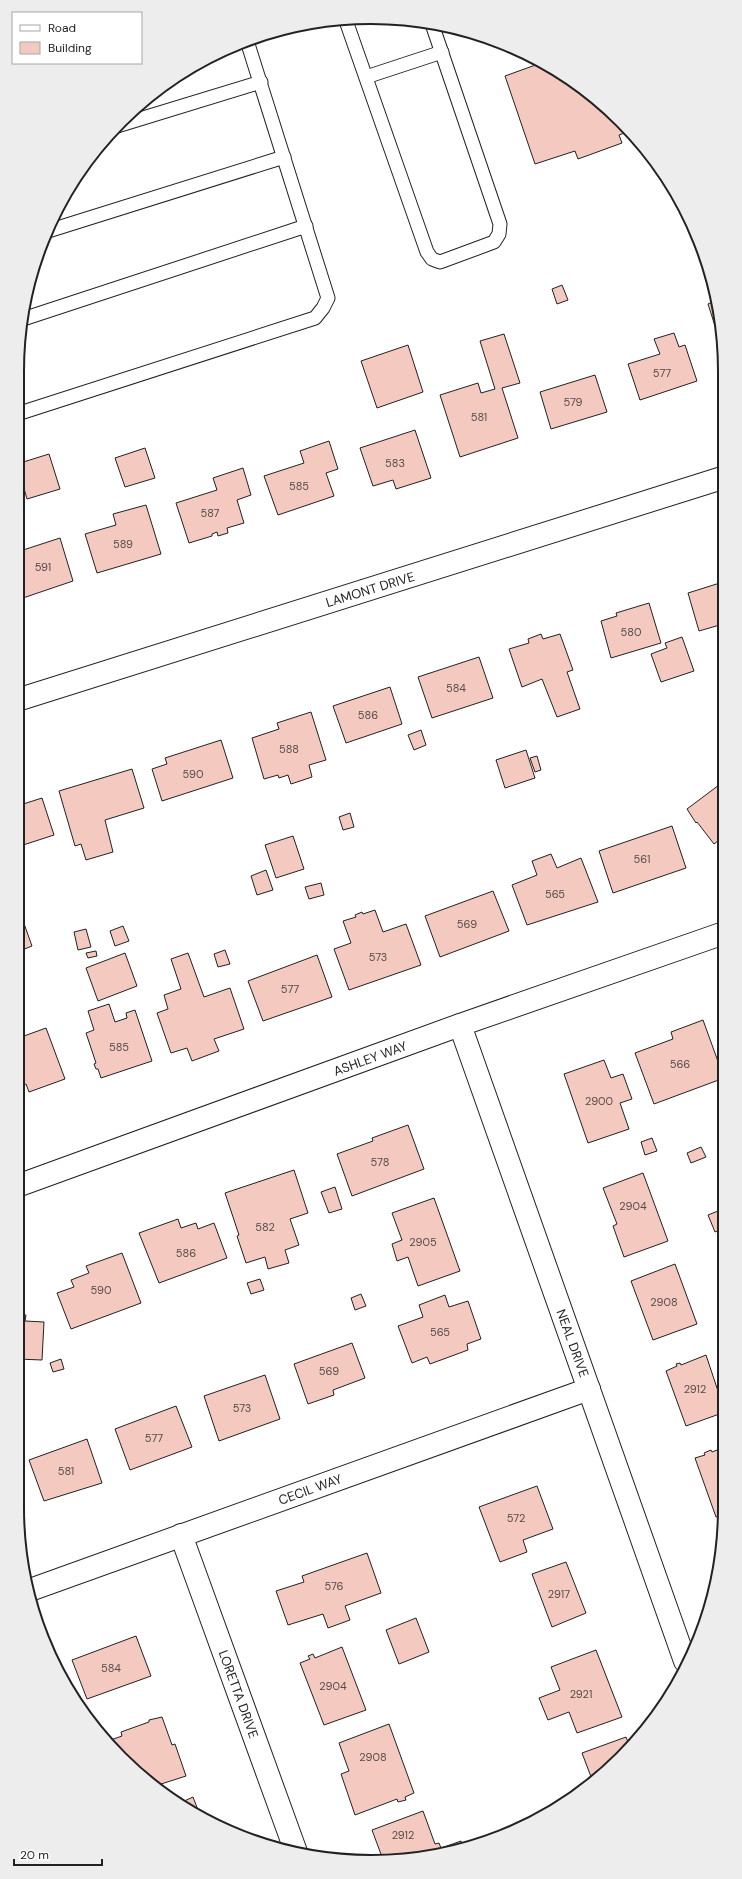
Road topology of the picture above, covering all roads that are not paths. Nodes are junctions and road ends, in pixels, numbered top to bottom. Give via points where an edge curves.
1 (348, 25) edge
2 (434, 30) edge
3 (249, 46) edge
4 (442, 52) junction
5 (366, 77) junction
6 (260, 82) junction
7 (130, 122) edge
8 (284, 157) junction
9 (306, 226) junction
10 (55, 229) edge
11 (29, 317) edge
12 (24, 412) edge
13 (718, 479) edge
14 (24, 698) edge
15 (718, 935) edge
16 (460, 1025) junction
17 (24, 1183) edge
18 (589, 1389) junction
19 (181, 1535) junction
20 (34, 1589) edge
21 (685, 1656) edge
22 (294, 1846) edge

1 - 5 lane
2 - 4 lane
3 - 6 lane
4 - 5 lane
4 - 5 lane via 500,224 499,234 494,242 440,262 432,259 427,252
6 - 7 lane
6 - 8 lane
8 - 9 lane
8 - 10 lane
9 - 11 lane
9 - 12 lane via 328,298 314,318
13 - 14 street, LAMONT DRIVE
15 - 16 street, ASHLEY WAY
16 - 17 street, ASHLEY WAY
16 - 18 street, NEAL DRIVE
18 - 19 street, CECIL WAY
18 - 21 street, NEAL DRIVE
19 - 20 street, CECIL WAY
19 - 22 street, LORETTA DRIVE

